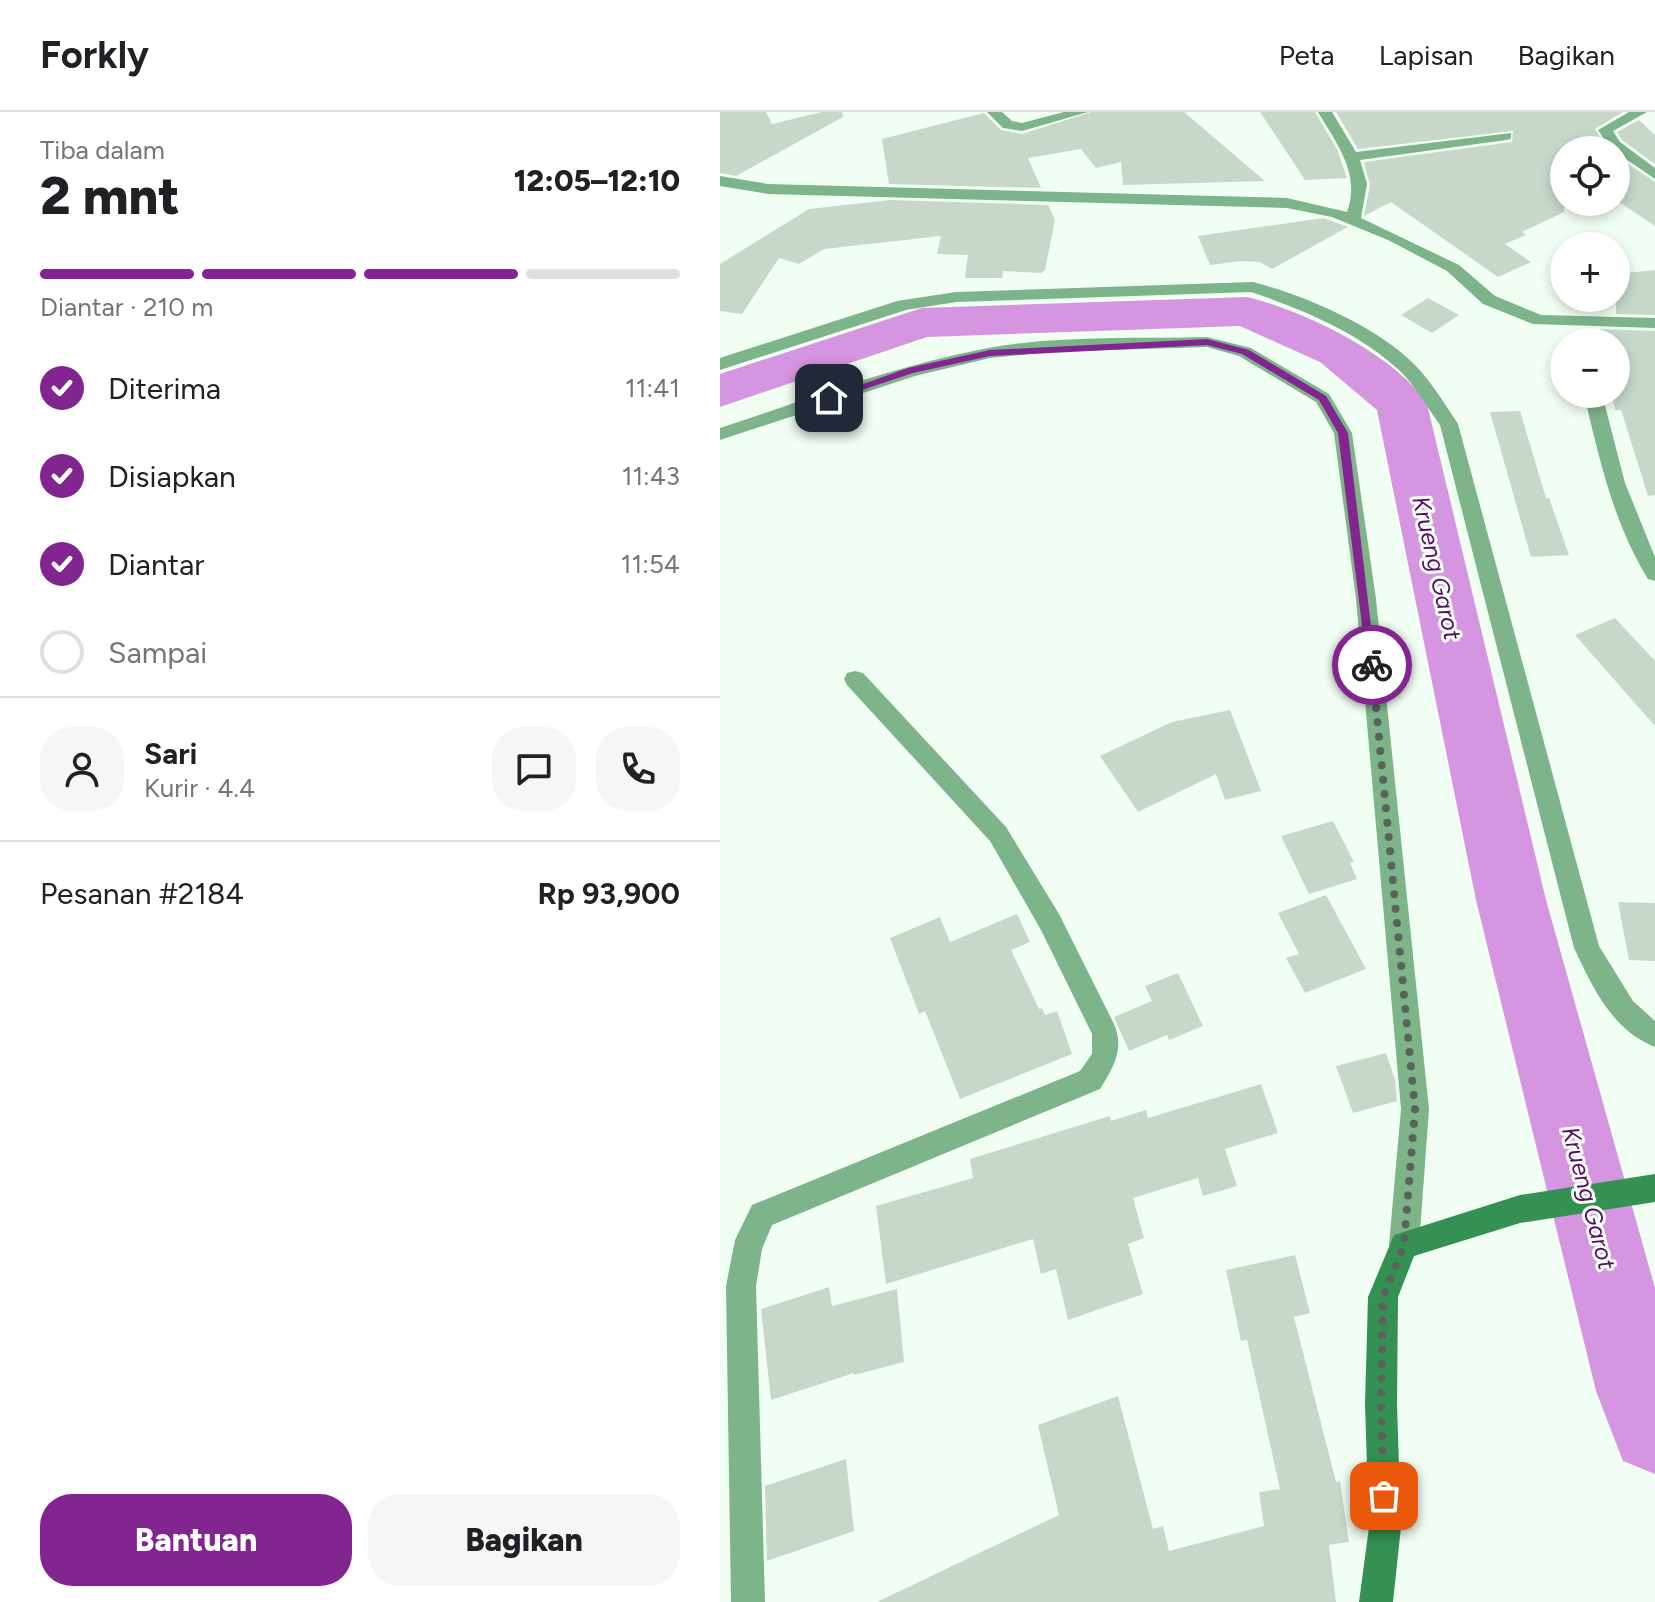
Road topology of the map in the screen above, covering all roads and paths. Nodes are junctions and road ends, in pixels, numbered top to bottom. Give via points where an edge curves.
1 (994, 112) edge
2 (1081, 112) edge
3 (1325, 112) edge
4 (1640, 112) edge
5 (1506, 136) dead end
6 (1351, 157) junction
7 (1655, 175) edge
8 (720, 181) edge
9 (1353, 219) junction
10 (1599, 321) junction
11 (1655, 323) edge
12 (1598, 328) edge
13 (720, 364) edge
14 (1596, 408) edge
15 (720, 434) edge
16 (1655, 574) edge
17 (855, 679) dead end
18 (1655, 1034) edge
19 (1655, 1188) edge
20 (1404, 1245) junction
21 (748, 1602) edge
22 (1376, 1602) edge

1 - 2 street via 1008,125 1022,127
3 - 6 street
4 - 7 street via 1605,130 1615,145
5 - 6 street
6 - 9 street via 1360,194
8 - 9 street via 783,189 1287,203
9 - 10 street via 1453,268 1489,300 1511,311 1539,320
10 - 11 street
10 - 12 street
13 - 18 street via 903,305 956,297 1253,287 1369,337 1408,368 1449,424 1587,948 1610,992 1645,1031
14 - 16 street via 1615,483 1640,550
15 - 20 street via 911,371 990,353 1050,347 1207,342 1245,352 1323,398 1343,433 1369,631 1415,1109
17 - 21 street via 998,834 1050,922 1105,1033 1105,1057 1090,1080 762,1215 751,1232 741,1286
19 - 20 street via 1520,1209
20 - 22 street via 1383,1297 1385,1527

